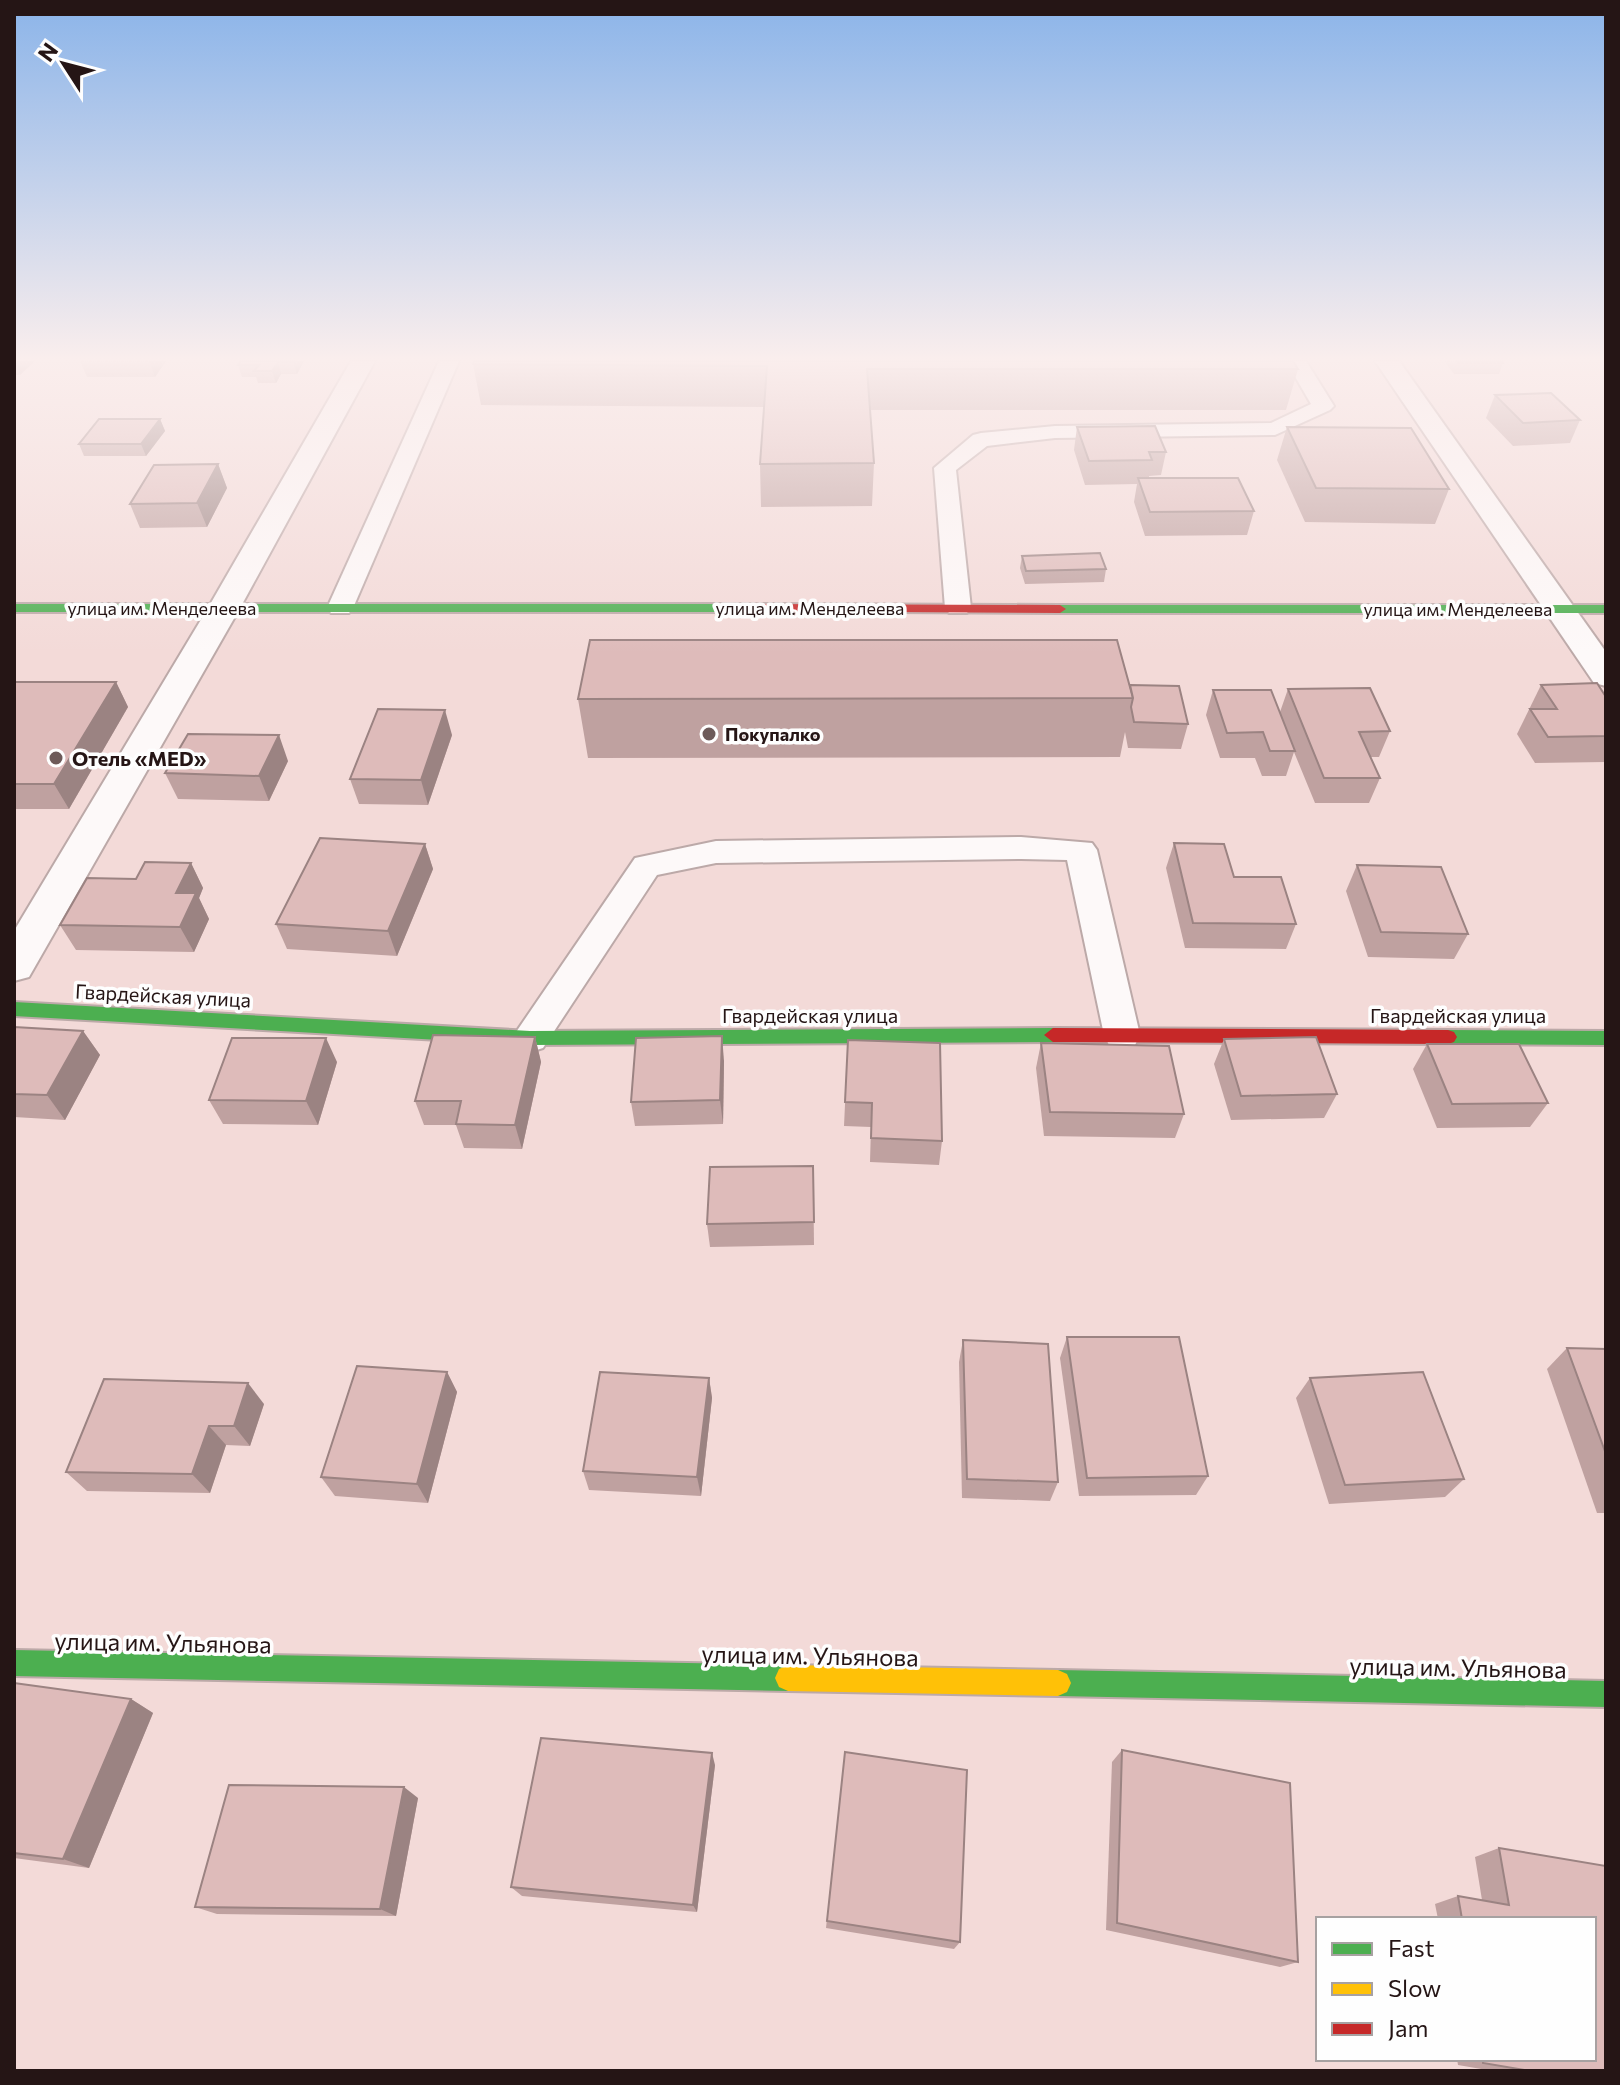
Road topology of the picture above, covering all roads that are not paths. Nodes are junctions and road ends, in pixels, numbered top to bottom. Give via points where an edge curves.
1 (310, 458) edge
2 (406, 458) edge
3 (957, 458) edge
4 (1455, 458) edge
5 (14, 608) edge
6 (224, 608) junction
7 (340, 608) junction
8 (958, 608) junction
9 (1560, 609) junction
10 (1606, 609) edge
11 (1606, 676) edge
12 (14, 966) edge
13 (14, 1009) edge
14 (1122, 1035) junction
15 (530, 1038) junction
16 (1606, 1038) edge
17 (14, 1663) edge
18 (1606, 1694) edge

1 - 6 street
2 - 7 lane
3 - 8 lane via 945,468
4 - 9 street
5 - 6 street, улица им. Менделеева
6 - 7 street, улица им. Менделеева
6 - 12 street
7 - 8 street, улица им. Менделеева
8 - 9 street, улица им. Менделеева
9 - 10 street, улица им. Менделеева
9 - 11 street
13 - 15 street, Гвардейская улица
14 - 15 street, Гвардейская улица
14 - 15 lane via 1081,850 1021,848 716,852 646,866
14 - 16 street, Гвардейская улица
17 - 18 street, улица им. Ульянова

